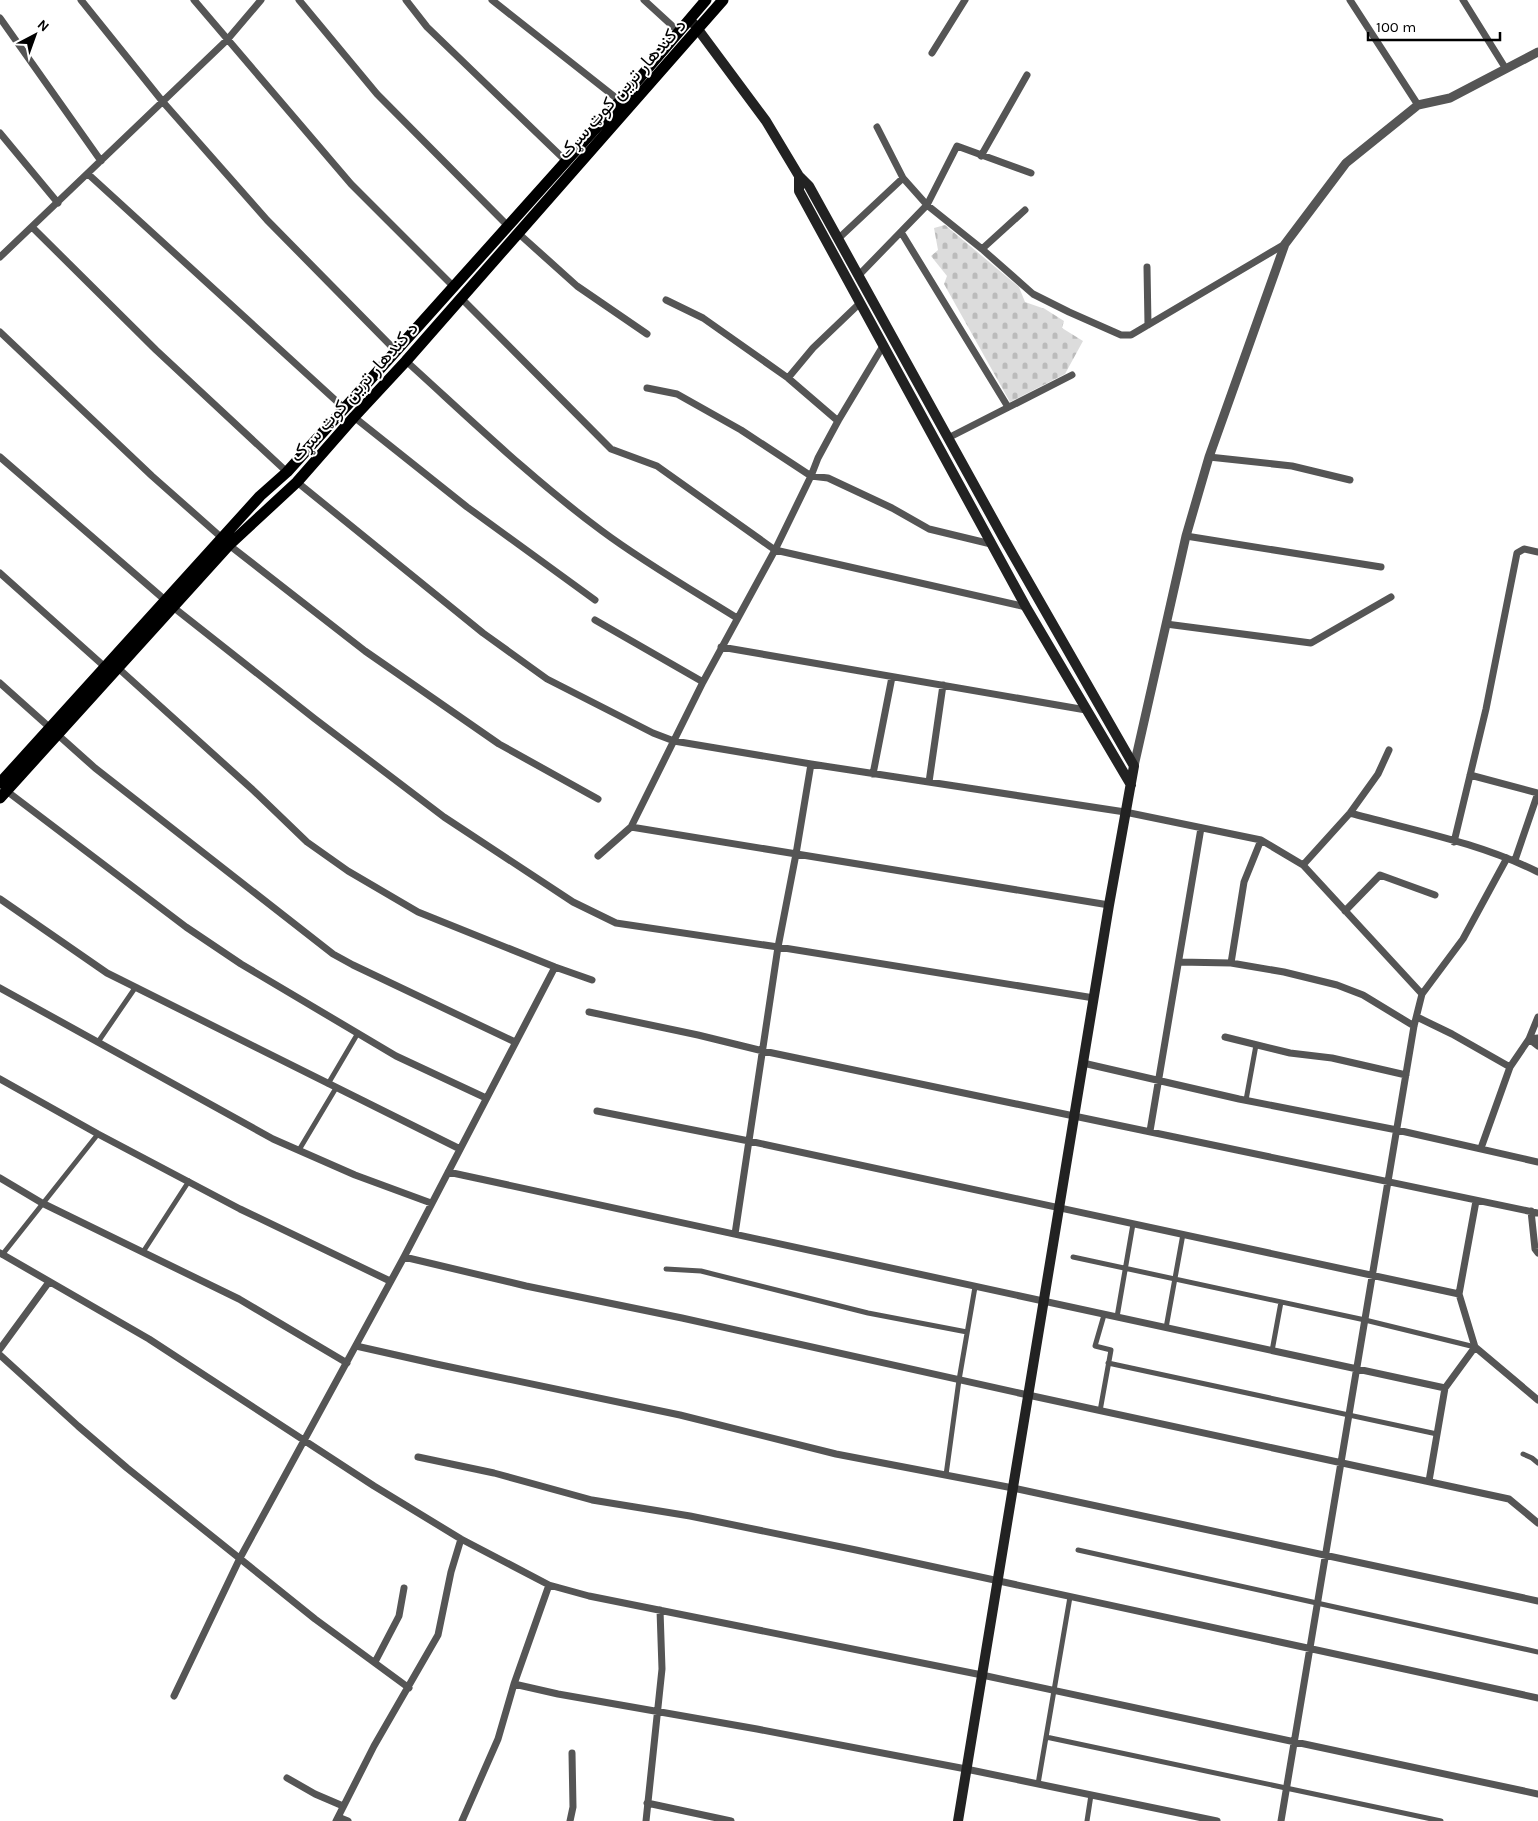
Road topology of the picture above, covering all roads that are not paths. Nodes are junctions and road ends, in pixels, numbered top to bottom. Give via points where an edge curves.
1 (81, 0) edge
2 (194, 0) edge
3 (261, 0) edge
4 (299, 0) edge
5 (406, 0) edge
6 (492, 0) edge
7 (644, 0) edge
8 (706, 0) edge
9 (723, 0) edge
10 (965, 0) edge
11 (1350, 0) edge
12 (1463, 0) edge
13 (0, 18) edge
14 (689, 20) junction
15 (698, 30) junction
16 (679, 32) junction
17 (227, 40) junction
18 (1538, 52) edge
19 (932, 53) dead end
20 (1506, 69) junction
21 (1027, 75) dead end
22 (620, 101) junction
23 (163, 102) junction
24 (1418, 106) junction
25 (876, 127) dead end
26 (0, 133) edge
27 (582, 151) junction
28 (981, 156) junction
29 (566, 160) junction
30 (101, 161) junction
31 (1031, 173) dead end
32 (88, 174) junction
33 (799, 176) junction
34 (903, 178) junction
35 (58, 203) junction
36 (927, 205) junction
37 (1025, 210) dead end
38 (507, 225) junction
39 (32, 227) junction
40 (901, 232) junction
41 (518, 233) junction
42 (839, 238) junction
43 (1285, 244) junction
44 (0, 245) edge
45 (982, 249) junction
46 (3, 255) edge
47 (1147, 267) dead end
48 (859, 275) junction
49 (453, 286) junction
50 (460, 298) junction
51 (666, 300) dead end
52 (860, 303) junction
53 (1148, 325) junction
54 (0, 332) edge
55 (647, 334) dead end
56 (883, 346) junction
57 (396, 351) junction
58 (406, 361) junction
59 (1072, 375) dead end
60 (788, 378) junction
61 (647, 388) dead end
62 (1008, 407) junction
63 (344, 408) junction
64 (354, 417) junction
65 (838, 421) junction
66 (948, 438) junction
67 (0, 457) edge
68 (1209, 458) junction
69 (286, 472) junction
70 (811, 476) junction
71 (1350, 480) dead end
72 (297, 482) junction
73 (1186, 536) junction
74 (226, 541) junction
75 (991, 544) junction
76 (775, 550) junction
77 (1538, 552) edge
78 (1381, 567) dead end
79 (0, 573) edge
80 (1391, 598) dead end
81 (596, 600) dead end
82 (169, 604) junction
83 (1026, 607) junction
84 (737, 618) junction
85 (595, 620) dead end
86 (1166, 624) junction
87 (722, 647) junction
88 (105, 667) junction
89 (118, 668) junction
90 (892, 677) junction
91 (703, 682) junction
92 (0, 683) edge
93 (943, 685) junction
94 (1086, 710) junction
95 (53, 732) junction
96 (674, 741) junction
97 (1389, 750) dead end
98 (811, 764) junction
99 (1134, 766) junction
100 (873, 774) junction
101 (1470, 775) junction
102 (929, 782) junction
103 (1131, 785) junction
104 (2, 789) edge
105 (1538, 793) edge
106 (598, 799) dead end
107 (1125, 812) junction
108 (1350, 814) junction
109 (631, 827) junction
110 (1201, 828) junction
111 (1261, 840) junction
112 (1454, 842) junction
113 (796, 854) junction
114 (598, 856) dead end
115 (1507, 858) junction
116 (1515, 860) junction
117 (1303, 865) junction
118 (1538, 872) edge
119 (1435, 895) dead end
120 (0, 899) edge
121 (1109, 905) junction
122 (1345, 911) junction
123 (778, 947) junction
124 (1179, 962) junction
125 (1231, 963) junction
126 (555, 967) junction
127 (592, 980) dead end
128 (0, 988) edge
129 (135, 988) junction
130 (1422, 994) junction
131 (1094, 998) junction
132 (589, 1012) dead end
133 (1417, 1017) junction
134 (1538, 1017) edge
135 (1414, 1026) junction
136 (358, 1033) junction
137 (1226, 1037) dead end
138 (1538, 1038) edge
139 (1529, 1039) junction
140 (98, 1042) junction
141 (515, 1042) junction
142 (1256, 1045) junction
143 (1538, 1046) edge
144 (763, 1051) junction
145 (1083, 1063) junction
146 (1510, 1067) junction
147 (1406, 1075) junction
148 (0, 1079) edge
149 (1159, 1080) junction
150 (328, 1084) junction
151 (336, 1088) junction
152 (486, 1098) junction
153 (1246, 1100) junction
154 (596, 1111) dead end
155 (1075, 1116) junction
156 (1397, 1130) junction
157 (1150, 1131) junction
158 (98, 1134) junction
159 (749, 1141) junction
160 (1481, 1148) junction
161 (460, 1149) junction
162 (299, 1150) junction
163 (1538, 1162) edge
164 (448, 1172) junction
165 (0, 1178) edge
166 (189, 1181) junction
167 (1388, 1181) junction
168 (1476, 1200) junction
169 (42, 1203) junction
170 (431, 1203) junction
171 (1059, 1208) junction
172 (1535, 1212) edge
173 (1133, 1224) junction
174 (735, 1234) junction
175 (1183, 1234) junction
176 (143, 1252) junction
177 (1538, 1253) edge
178 (1, 1254) edge
179 (404, 1257) junction
180 (1073, 1257) dead end
181 (1125, 1268) junction
182 (666, 1269) dead end
183 (1373, 1275) junction
184 (1175, 1280) junction
185 (390, 1281) junction
186 (50, 1282) junction
187 (975, 1287) junction
188 (1459, 1294) junction
189 (1044, 1302) junction
190 (1281, 1302) junction
191 (1104, 1315) junction
192 (1117, 1317) junction
193 (1365, 1320) junction
194 (1166, 1328) junction
195 (967, 1332) junction
196 (356, 1346) junction
197 (1475, 1347) junction
198 (0, 1349) edge
199 (1272, 1351) junction
200 (0, 1356) edge
201 (347, 1362) junction
202 (1108, 1363) junction
203 (1357, 1369) junction
204 (959, 1380) junction
205 (1445, 1388) junction
206 (1028, 1396) junction
207 (1538, 1400) edge
208 (1100, 1411) junction
209 (1349, 1414) junction
210 (1437, 1434) junction
211 (305, 1441) junction
212 (1523, 1454) dead end
213 (418, 1457) dead end
214 (1341, 1462) junction
215 (1538, 1463) edge
216 (946, 1475) junction
217 (1429, 1481) junction
218 (1013, 1488) junction
219 (1538, 1523) edge
220 (461, 1539) junction
221 (1078, 1550) dead end
222 (1326, 1555) junction
223 (240, 1558) junction
224 (997, 1582) junction
225 (550, 1586) junction
226 (404, 1588) dead end
227 (1070, 1597) junction
228 (1538, 1601) edge
229 (1318, 1604) junction
230 (660, 1610) junction
231 (1310, 1649) junction
232 (1538, 1652) edge
233 (375, 1662) junction
234 (982, 1675) junction
235 (514, 1684) junction
236 (409, 1688) junction
237 (1054, 1690) junction
238 (174, 1696) dead end
239 (1538, 1698) edge
240 (658, 1712) junction
241 (1046, 1737) junction
242 (1294, 1742) junction
243 (572, 1753) dead end
244 (966, 1769) junction
245 (287, 1778) dead end
246 (1038, 1784) junction
247 (1286, 1789) junction
248 (1538, 1794) edge
249 (1091, 1795) junction
250 (647, 1803) junction
251 (344, 1806) junction
252 (337, 1819) edge
253 (348, 1821) edge
254 (462, 1821) edge
255 (570, 1821) edge
256 (646, 1821) edge
257 (731, 1821) edge
258 (958, 1821) edge
259 (1087, 1821) edge
260 (1217, 1821) edge
261 (1281, 1821) edge
262 (1441, 1821) edge

1 - 23 street
2 - 17 street
3 - 17 street
4 - 38 street via 377,94
5 - 29 street via 427,27
6 - 22 street
7 - 16 street
8 - 14 main road, د کندهار ترين کوټ سړک
9 - 15 main road, د کندهار ترين کوټ سړک
10 - 19 street
11 - 24 street
12 - 20 street
13 - 30 street
14 - 15 main road
14 - 16 main road, د کندهار ترين کوټ سړک
15 - 27 main road, د کندهار ترين کوټ سړک
15 - 33 main road via 766,121
16 - 22 main road, د کندهار ترين کوټ سړک
17 - 23 street
17 - 49 street via 351,184
18 - 20 street
20 - 24 street via 1450,98
21 - 28 street
22 - 27 main road, د کندهار ترين کوټ سړک
23 - 30 street
23 - 57 street via 267,220
24 - 43 street via 1346,163
25 - 34 street
26 - 35 street
27 - 29 main road, د کندهار ترين کوټ سړک
27 - 41 main road, د کندهار ترين کوټ سړک
28 - 31 street
28 - 36 street via 957,146
29 - 38 main road, د کندهار ترين کوټ سړک
30 - 32 street
32 - 35 street
32 - 63 street
33 - 42 main road via 809,186
33 - 52 main road via 799,191
34 - 36 street
34 - 42 street
35 - 39 street
36 - 40 street
36 - 45 street
37 - 45 street
38 - 49 main road, د کندهار ترين کوټ سړک
39 - 46 street
39 - 69 street
40 - 48 street
40 - 62 street
41 - 50 main road, د کندهار ترين کوټ سړک
41 - 55 street via 577,286
42 - 48 main road
43 - 53 street
43 - 68 street
44 - 46 street
45 - 53 street via 1033,294 1069,312 1121,335 1131,335
47 - 53 street
48 - 66 main road
49 - 57 main road, د کندهار ترين کوټ سړک
50 - 58 main road, د کندهار ترين کوټ سړک
50 - 76 street via 611,449 657,466
51 - 60 street via 703,318
52 - 56 main road
52 - 60 street via 813,348
54 - 74 street via 152,476
56 - 65 street
56 - 75 main road
57 - 63 main road, د کندهار ترين کوټ سړک
58 - 64 main road, د کندهار ترين کوټ سړک
58 - 84 street via 556,496 650,564
59 - 62 street
60 - 65 street
61 - 70 street via 677,394 741,430
62 - 66 street
63 - 69 main road, د کندهار ترين کوټ سړک
64 - 72 main road, د کندهار ترين کوټ سړک
64 - 81 street via 467,507
65 - 70 street
66 - 99 main road
67 - 82 street
68 - 71 street via 1292,466
68 - 73 street
69 - 72 main road
69 - 74 main road, د کندهار ترين کوټ سړک via 260,496
70 - 75 street via 828,478 929,529
70 - 76 street
72 - 74 main road, د کندهار ترين کوټ سړک
72 - 96 street via 483,633 547,679
73 - 78 street
73 - 86 street
74 - 82 main road, د کندهار ترين کوټ سړک
74 - 106 street via 365,651 499,744
75 - 83 main road
76 - 83 street
76 - 84 street
77 - 101 street via 1524,549 1517,553
79 - 88 street
80 - 86 street via 1311,643
82 - 88 main road, د کندهار ترين کوټ سړک
82 - 89 main road, د کندهار ترين کوټ سړک
82 - 123 street via 444,817 573,902 616,923
83 - 94 main road
84 - 87 street
85 - 91 street
86 - 99 street
87 - 90 street
87 - 91 street
88 - 95 main road, د کندهار ترين کوټ سړک
89 - 95 main road, د کندهار ترين کوټ سړک
89 - 126 street via 307,842 348,872 418,912
90 - 93 street
90 - 100 street
91 - 96 street
92 - 95 street
93 - 94 street
93 - 102 street
94 - 103 main road
95 - 104 main road, د کندهار ترين کوټ سړک
95 - 141 street via 333,954 352,966
96 - 98 street
96 - 109 street
97 - 108 street via 1378,774
98 - 100 street
98 - 113 street
99 - 103 main road
100 - 102 street
101 - 105 street
101 - 112 street
102 - 107 street
103 - 107 main road
104 - 136 street via 186,927 241,964
105 - 116 street
107 - 110 street
107 - 121 main road
108 - 112 street
108 - 117 street
109 - 113 street
109 - 114 street
110 - 111 street
110 - 124 street
111 - 117 street
111 - 125 street via 1244,882
112 - 115 street
113 - 121 street
113 - 123 street
115 - 116 street
115 - 130 street via 1462,939
116 - 118 street
117 - 122 street
119 - 122 street via 1380,875
120 - 129 street via 107,973
121 - 131 main road
122 - 130 street
123 - 131 street
123 - 144 street
124 - 125 street
124 - 149 street
125 - 135 street via 1337,985 1363,995
126 - 127 street
126 - 141 street
128 - 140 street
129 - 140 street
129 - 150 street
130 - 133 street
131 - 145 main road
132 - 144 street
133 - 135 street
133 - 146 street
134 - 139 street
135 - 147 street
136 - 150 street
136 - 152 street via 396,1056
137 - 142 street
138 - 139 street
139 - 143 street
139 - 146 street
140 - 162 street via 273,1139
141 - 152 street
142 - 147 street
142 - 153 street
144 - 155 street
144 - 159 street
145 - 149 street
145 - 155 main road
146 - 160 street
147 - 156 street
148 - 158 street
149 - 153 street
149 - 157 street
150 - 151 street
151 - 161 street
151 - 162 street
152 - 161 street
153 - 156 street
154 - 159 street
155 - 157 street
155 - 171 main road
156 - 160 street
156 - 167 street
157 - 167 street
158 - 166 street
158 - 169 street
159 - 171 street
159 - 174 street
160 - 163 street
161 - 164 street
162 - 170 street
164 - 170 street
164 - 174 street
165 - 169 street
166 - 176 street
166 - 185 street
167 - 168 street
167 - 183 street
168 - 172 street
168 - 188 street
169 - 176 street
169 - 178 street
170 - 179 street
171 - 173 street
171 - 189 main road
172 - 177 street via 1535,1249
173 - 175 street
173 - 181 street
174 - 187 street
175 - 183 street
175 - 184 street
176 - 201 street via 239,1299
178 - 186 street
179 - 185 street
179 - 204 street
180 - 181 street
181 - 184 street
181 - 192 street
182 - 195 street via 701,1271 868,1312
183 - 188 street
183 - 193 street
184 - 190 street
184 - 194 street
185 - 196 street
186 - 198 street
186 - 211 street via 149,1339
187 - 189 street
187 - 195 street
188 - 197 street
189 - 191 street
189 - 206 main road
190 - 193 street
190 - 199 street
191 - 192 street
191 - 202 street via 1095,1346 1111,1350
192 - 194 street
193 - 197 street
193 - 203 street
194 - 199 street
195 - 204 street
196 - 201 street
196 - 216 street via 680,1415 836,1454
197 - 205 street
197 - 207 street
199 - 203 street
200 - 223 street via 120,1462
201 - 211 street
202 - 208 street
202 - 209 street
203 - 205 street
203 - 209 street
204 - 206 street
204 - 216 street
205 - 210 street
206 - 208 street
206 - 218 main road
208 - 214 street
209 - 210 street
209 - 214 street
210 - 217 street
211 - 220 street
211 - 223 street
212 - 215 street
213 - 224 street via 494,1473 592,1500 690,1516
214 - 217 street
214 - 222 street
216 - 218 street
217 - 219 street via 1509,1498
218 - 222 street
218 - 224 main road
220 - 225 street
220 - 236 street via 450,1572 438,1635
221 - 229 street
222 - 228 street
222 - 229 street
223 - 233 street via 315,1619
223 - 238 street
224 - 227 street
224 - 234 main road
225 - 230 street
225 - 235 street
226 - 233 street via 399,1616
227 - 231 street
227 - 237 street
229 - 231 street
229 - 232 street
230 - 234 street
230 - 240 street via 662,1669
231 - 239 street
231 - 242 street
233 - 236 street
234 - 237 street
234 - 244 main road
235 - 240 street
235 - 254 street via 498,1739
236 - 251 street via 374,1746
237 - 241 street
237 - 242 street
240 - 244 street
240 - 250 street
241 - 246 street
241 - 247 street
242 - 247 street
242 - 248 street
243 - 255 street via 573,1807
244 - 246 street
244 - 258 main road
245 - 251 street
246 - 249 street
247 - 261 street
247 - 262 street
249 - 259 street
249 - 260 street
250 - 256 street
250 - 257 street
251 - 252 street
252 - 253 street

